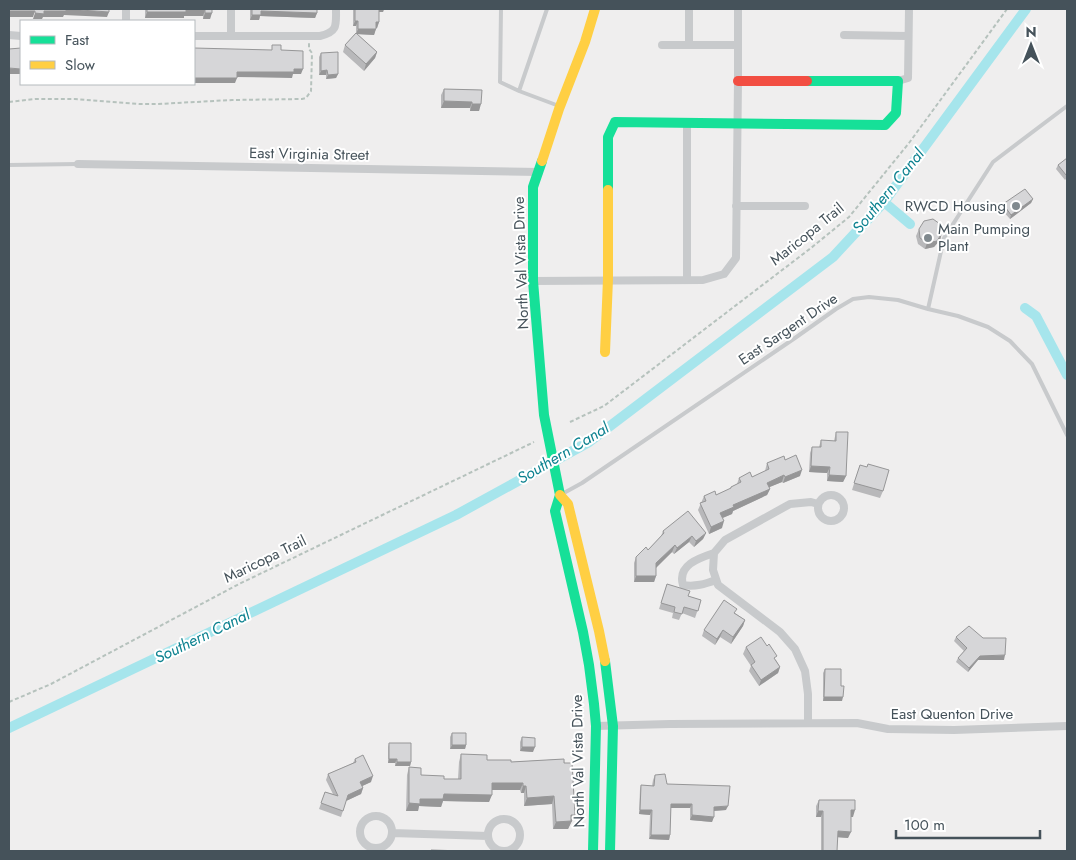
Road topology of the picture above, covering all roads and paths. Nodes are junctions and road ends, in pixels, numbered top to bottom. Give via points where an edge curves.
1 (231, 9) edge
2 (336, 9) edge
3 (501, 9) edge
4 (547, 9) edge
5 (595, 9) edge
6 (689, 9) edge
7 (738, 9) edge
8 (908, 9) edge
9 (1007, 9) edge
10 (844, 35) dead end
11 (195, 36) edge
12 (231, 36) junction
13 (309, 36) junction
14 (908, 36) junction
15 (689, 45) junction
16 (738, 45) junction
17 (662, 46) dead end
18 (738, 81) junction
19 (898, 81) junction
20 (519, 91) junction
21 (9, 102) edge
22 (560, 106) junction
23 (1067, 106) edge
24 (687, 122) junction
25 (737, 123) junction
26 (78, 164) joint
27 (9, 165) edge
28 (539, 172) junction
29 (736, 206) junction
30 (805, 206) dead end
31 (608, 279) junction
32 (534, 280) junction
33 (687, 280) junction
34 (928, 309) junction
35 (605, 352) dead end
36 (570, 422) dead end
37 (1067, 435) edge
38 (534, 442) dead end
39 (560, 495) junction
40 (818, 504) dead end
41 (714, 553) junction
42 (716, 580) junction
43 (9, 702) edge
44 (808, 723) junction
45 (596, 726) junction
46 (613, 726) junction
47 (1067, 726) edge
48 (392, 833) junction
49 (488, 836) junction
50 (492, 848) edge
51 (593, 851) edge
52 (610, 851) edge

1 - 12 street
2 - 13 street via 333,32
3 - 20 lane via 500,82
4 - 20 lane
5 - 22 main road, North Val Vista Drive
6 - 15 street
7 - 16 street
8 - 14 street
9 - 36 path, Maricopa Trail via 909,143 849,217 604,406
10 - 14 street
11 - 12 street
12 - 13 street
13 - 21 path via 311,91 302,99 158,104 75,99
14 - 19 street via 908,78
15 - 16 street
15 - 17 street
16 - 18 street
18 - 19 main road
18 - 25 street
19 - 25 main road via 896,113 885,125
20 - 22 lane
22 - 28 main road, North Val Vista Drive
23 - 34 lane via 993,162 944,238
24 - 25 main road
24 - 31 main road via 614,122 608,137
24 - 33 street
25 - 29 street
26 - 27 lane
26 - 28 street, East Virginia Street
28 - 32 main road, North Val Vista Drive via 533,187
29 - 30 street
29 - 33 street via 736,258 724,274 703,280
31 - 32 street
31 - 33 street
31 - 35 main road
32 - 39 main road, North Val Vista Drive via 544,415
34 - 37 lane, East Sargent Drive via 966,318 1010,341 1032,364
34 - 39 lane, East Sargent Drive via 898,300 853,299
38 - 43 path, Maricopa Trail via 239,584 51,684
39 - 45 main road, North Val Vista Drive via 555,511 589,665
39 - 46 main road, North Val Vista Drive via 568,504 599,631
40 - 41 street via 790,504 725,540
41 - 42 street
41 - 42 street via 685,568 681,579 683,585 690,586
42 - 44 street via 718,585 780,632 794,649 805,671
44 - 46 street, East Quenton Drive
44 - 47 street, East Quenton Drive via 954,730
45 - 46 street, East Quenton Drive
45 - 51 main road, North Val Vista Drive
46 - 52 main road, North Val Vista Drive
48 - 48 street via 390,823 377,815 364,821 360,831 368,845 378,848 388,843
48 - 49 street
49 - 50 street
49 - 50 street via 490,826 504,819 518,827 520,832 515,846 506,851

